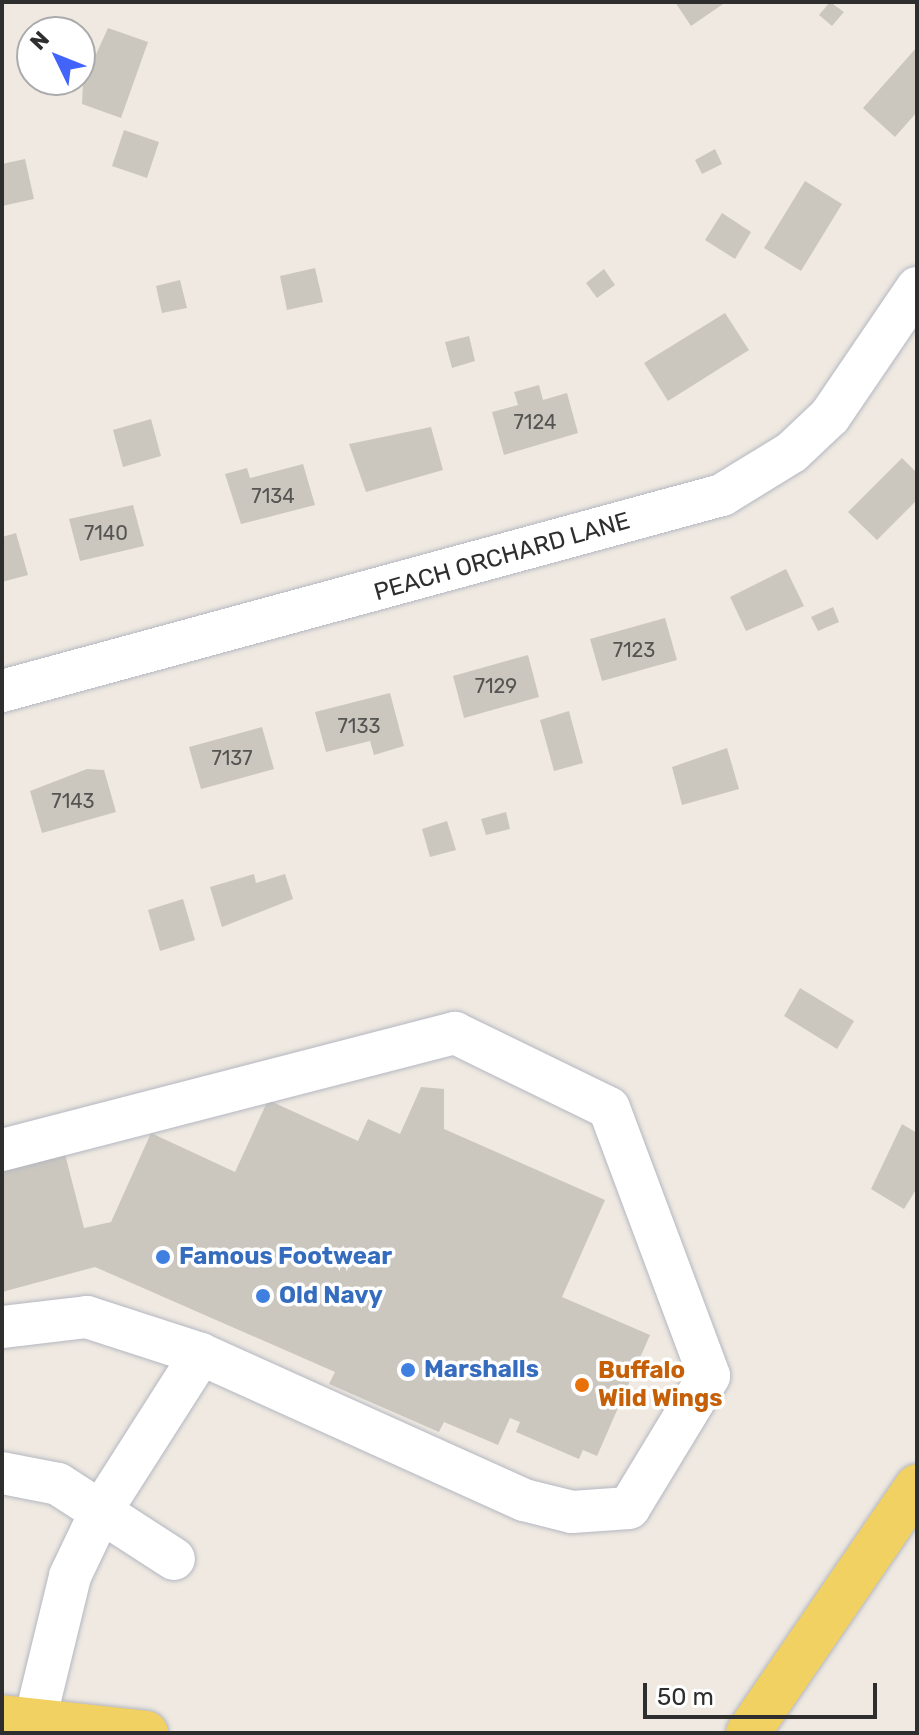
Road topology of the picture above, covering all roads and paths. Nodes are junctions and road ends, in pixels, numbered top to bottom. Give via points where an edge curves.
1 (917, 288) edge
2 (2, 691) edge
3 (2, 1150) edge
4 (2, 1327) edge
5 (201, 1354) junction
6 (2, 1473) edge
7 (917, 1486) edge
8 (101, 1511) junction
9 (174, 1559) dead end
10 (19, 1718) edge
11 (146, 1733) edge
12 (748, 1733) edge

1 - 2 street, PEACH ORCHARD LANE via 830,416 792,452 722,495
3 - 5 street via 455,1033 609,1108 709,1376 629,1508 572,1512 524,1500
4 - 5 street via 87,1317
5 - 8 street
6 - 8 street via 58,1484
7 - 12 main road
8 - 9 street
8 - 10 street
10 - 11 main road

